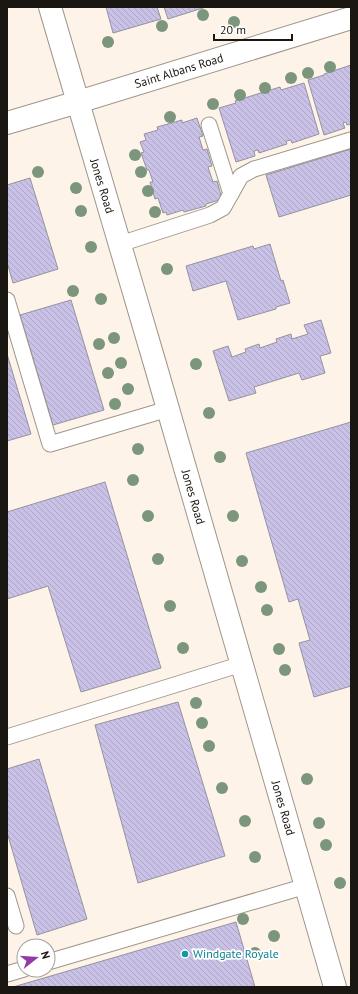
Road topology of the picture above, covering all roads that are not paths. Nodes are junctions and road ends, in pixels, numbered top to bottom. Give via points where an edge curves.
1 (50, 7) edge
2 (351, 18) edge
3 (78, 102) junction
4 (7, 123) edge
5 (209, 125) dead end
6 (351, 140) edge
7 (231, 194) junction
8 (120, 244) junction
9 (7, 300) edge
10 (168, 408) junction
11 (242, 664) junction
12 (7, 737) edge
13 (306, 886) junction
14 (7, 896) edge
15 (16, 926) dead end
16 (56, 960) edge
17 (335, 987) edge

1 - 3 street, Jones Road
2 - 3 street, Saint Albans Road
3 - 4 street, Saint Albans Road
3 - 8 street, Jones Road
5 - 7 lane
6 - 7 lane via 254,169 241,176
7 - 8 lane via 223,208 210,215
8 - 10 street, Jones Road
9 - 10 lane via 50,444
10 - 11 street, Jones Road
11 - 12 lane
11 - 13 street, Jones Road
13 - 16 lane
13 - 17 street, Jones Road
14 - 15 lane

